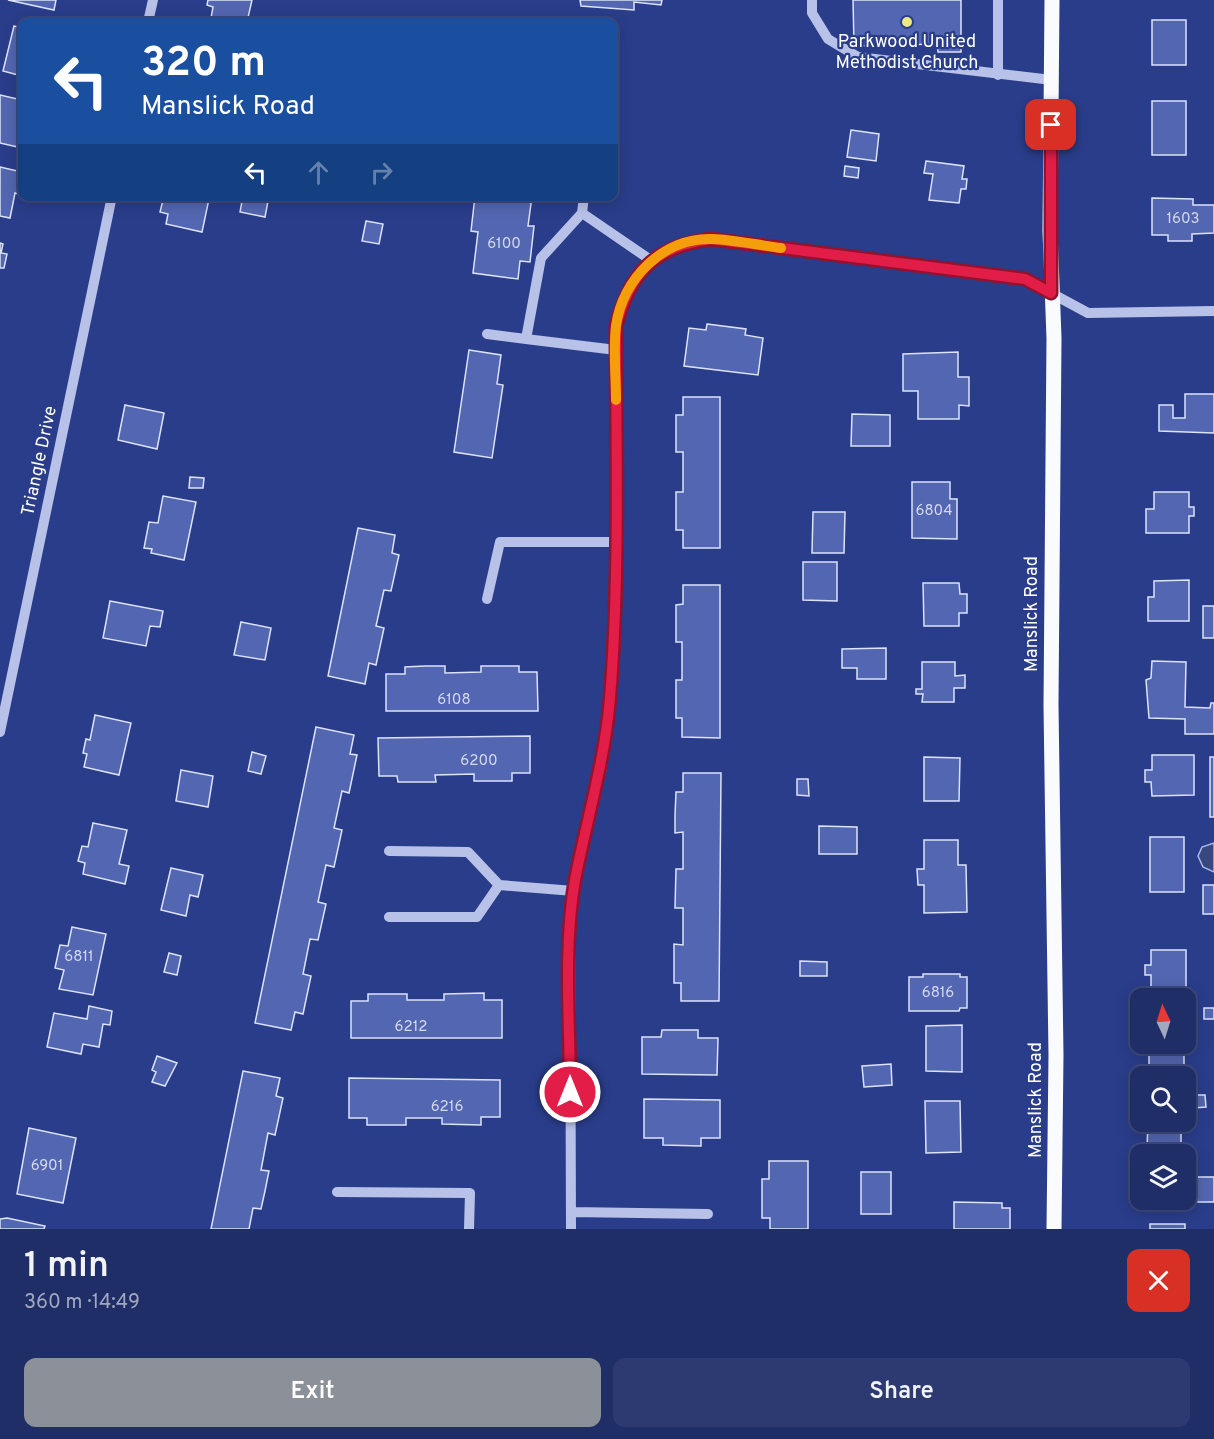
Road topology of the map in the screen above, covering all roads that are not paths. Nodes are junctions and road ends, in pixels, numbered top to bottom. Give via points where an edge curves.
1 (153, 0) edge
2 (812, 0) edge
3 (998, 0) edge
4 (1052, 0) edge
5 (149, 18) edge
6 (998, 75) junction
7 (1052, 80) junction
8 (111, 201) edge
9 (583, 201) edge
10 (582, 213) junction
11 (652, 261) junction
12 (1051, 293) junction
13 (1214, 311) edge
14 (487, 334) dead end
15 (526, 339) junction
16 (616, 350) junction
17 (615, 542) junction
18 (487, 599) dead end
19 (0, 732) edge
20 (389, 851) dead end
21 (499, 885) junction
22 (574, 891) junction
23 (389, 917) dead end
24 (337, 1192) dead end
25 (571, 1212) junction
26 (708, 1214) dead end
27 (469, 1229) edge
28 (571, 1229) edge
29 (1054, 1229) edge

1 - 5 street
2 - 6 street via 812,13 828,39 858,57
3 - 6 street
4 - 7 main road, Manslick Road
6 - 7 street
7 - 12 main road, Manslick Road
8 - 19 street, Triangle Drive
9 - 10 street
10 - 11 street
10 - 15 street via 541,258
11 - 12 street via 665,250 711,239 1025,279
11 - 16 street via 631,284 622,302
12 - 13 street via 1088,313
12 - 29 main road, Manslick Road
14 - 15 street
15 - 16 street
16 - 17 street
17 - 18 street via 500,542
17 - 22 street via 610,698 602,767
20 - 21 street via 468,852
21 - 22 street
21 - 23 street via 477,917
22 - 25 street via 570,924
24 - 27 street via 470,1193
25 - 26 street
25 - 28 street

